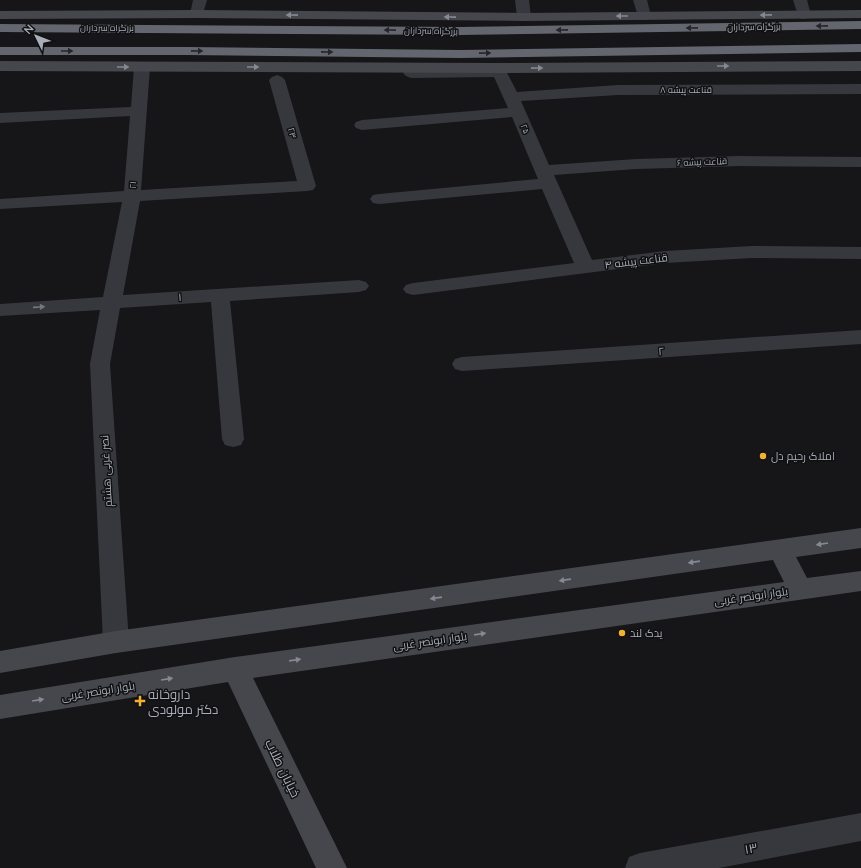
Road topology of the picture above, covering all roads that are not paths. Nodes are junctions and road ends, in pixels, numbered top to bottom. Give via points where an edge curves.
1 (200, 0) edge
2 (522, 0) edge
3 (640, 0) edge
4 (800, 0) edge
5 (132, 14) junction
6 (195, 14) junction
7 (861, 14) edge
8 (0, 15) edge
9 (804, 15) junction
10 (644, 16) junction
11 (524, 17) junction
12 (861, 25) edge
13 (0, 28) edge
14 (155, 29) junction
15 (460, 31) junction
16 (861, 48) edge
17 (644, 50) junction
18 (0, 52) edge
19 (460, 54) junction
20 (0, 66) edge
21 (650, 66) junction
22 (861, 66) edge
23 (142, 67) junction
24 (411, 74) dead end
25 (277, 80) dead end
26 (861, 89) edge
27 (514, 105) junction
28 (139, 111) junction
29 (0, 118) edge
30 (362, 125) dead end
31 (861, 162) edge
32 (546, 177) junction
33 (132, 196) junction
34 (379, 199) dead end
35 (0, 204) edge
36 (861, 254) edge
37 (585, 267) junction
38 (359, 286) dead end
39 (413, 289) dead end
40 (220, 295) junction
41 (113, 302) junction
42 (0, 310) edge
43 (861, 337) edge
44 (462, 364) dead end
45 (233, 439) dead end
46 (861, 538) edge
47 (780, 550) junction
48 (861, 581) edge
49 (800, 589) junction
50 (116, 642) junction
51 (0, 662) edge
52 (234, 669) junction
53 (0, 707) edge
54 (861, 827) edge
55 (332, 868) edge
56 (640, 868) edge

1 - 6 street
2 - 11 street
3 - 10 street
4 - 9 street
5 - 6 main road
5 - 8 main road
5 - 14 highway
11 -> 6 main road
6 - 14 highway
7 - 9 main road
9 -> 10 main road
10 -> 11 main road
12 -> 15 highway, بزرگراه سرداران
13 - 14 highway, بزرگراه سرداران
15 -> 14 highway, بزرگراه سرداران
15 - 19 highway
16 - 17 highway
19 -> 17 highway
17 - 21 highway
18 -> 19 highway
20 -> 23 main road
21 -> 22 main road
23 -> 21 main road
23 - 28 street, ۲۱
24 - 27 street, ۲۵ via 500,72
25 - 33 street, ۲۳ via 307,186
26 - 27 street, قناعت پیشه ۸ via 618,90
27 - 30 street, قناعت پیشه ۸
27 - 32 street, ۲۵
28 - 29 street
28 - 33 street, ۲۱
31 - 32 street, قناعت پیشه ۶ via 740,161 636,164
32 - 34 street, قناعت پیشه ۶
32 - 37 street, ۲۵
33 - 35 street
33 - 41 street, ۲۱
36 - 37 street, قناعت پیشه ۴ via 752,252 665,257
37 - 39 street, قناعت پیشه ۴
38 - 40 street, ۱
40 - 41 street, ۱
40 - 45 street
42 -> 41 street, ۱
41 - 50 street, نصر غربی هشتم via 100,364
43 - 44 street, ۲
46 -> 47 main road
47 - 49 main road
47 -> 50 main road
48 - 49 main road, بلوار ابونصر غربی
52 -> 49 main road, بلوار ابونصر غربی
50 - 51 main road
53 -> 52 main road, بلوار ابونصر غربی
52 - 55 main road, خیابان طلاب
54 - 56 street, ۱۳

